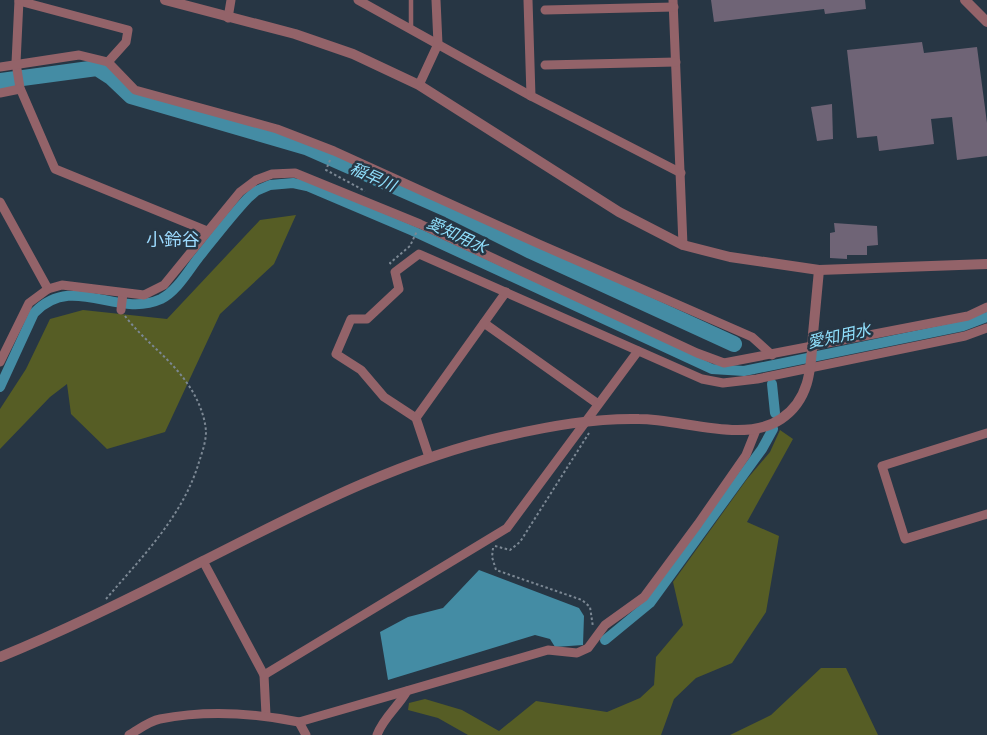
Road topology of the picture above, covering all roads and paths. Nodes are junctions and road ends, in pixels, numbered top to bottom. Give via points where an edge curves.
1 (19, 0) edge
2 (165, 0) edge
3 (231, 0) edge
4 (358, 0) edge
5 (411, 0) edge
6 (436, 0) edge
7 (528, 0) edge
8 (965, 0) edge
9 (673, 3) edge
10 (546, 10) dead end
11 (228, 18) junction
12 (987, 22) edge
13 (411, 30) junction
14 (438, 44) junction
15 (108, 62) junction
16 (676, 62) junction
17 (16, 64) junction
18 (545, 65) dead end
19 (0, 67) edge
20 (418, 85) junction
21 (20, 88) junction
22 (0, 93) edge
23 (531, 96) junction
24 (329, 163) dead end
25 (681, 173) junction
26 (369, 194) dead end
27 (0, 202) edge
28 (207, 231) junction
29 (414, 239) dead end
30 (683, 245) junction
31 (987, 264) edge
32 (819, 270) junction
33 (395, 272) junction
34 (48, 290) junction
35 (506, 292) junction
36 (123, 295) junction
37 (987, 307) edge
38 (121, 310) joint
39 (484, 323) junction
40 (987, 328) edge
41 (812, 346) junction
42 (638, 351) junction
43 (772, 355) junction
44 (0, 362) edge
45 (812, 364) junction
46 (598, 404) junction
47 (416, 418) junction
48 (584, 421) junction
49 (597, 421) junction
50 (756, 430) junction
51 (987, 433) edge
52 (429, 457) junction
53 (987, 514) edge
54 (204, 561) junction
55 (104, 602) dead end
56 (595, 639) junction
57 (0, 657) edge
58 (264, 675) junction
59 (407, 691) junction
60 (266, 715) junction
61 (298, 722) junction
62 (129, 735) edge
63 (306, 735) edge
64 (377, 735) edge

1 - 15 street via 128,30 126,42
1 - 17 street
2 - 11 street
3 - 11 street
4 - 13 street
5 - 13 lane
6 - 14 street
7 - 23 street
8 - 12 street
9 - 10 street
9 - 16 street
11 - 20 street via 295,34 353,54
13 - 14 street
14 - 20 street
14 - 23 street
15 - 17 street via 79,55
15 - 43 street via 135,90 277,129 334,151 752,337
16 - 18 street
16 - 25 street
17 - 19 street
17 - 21 street
20 - 30 street via 619,212
21 - 22 street
21 - 28 street via 55,169
23 - 25 street
24 - 26 path via 326,170
25 - 30 street
27 - 34 street
28 - 36 street via 164,285 144,295
28 - 43 street via 240,192 256,180 272,174 294,173 420,224 697,353 724,363
29 - 33 path via 390,263
30 - 32 street via 730,257
31 - 32 street
32 - 41 street
33 - 35 street via 419,254
33 - 47 street via 399,289 367,318 351,319 336,354 361,370 384,397
34 - 36 street via 62,285
34 - 44 street via 29,303
35 - 39 street
35 - 42 street
36 - 38 street
37 - 41 street via 968,316
38 - 55 path via 138,333 164,355 188,384 203,413 206,433 188,495 145,554
39 - 46 street
39 - 47 street
40 - 45 street via 965,336
41 - 43 street
41 - 45 street
42 - 45 street via 702,379 723,383 757,379
42 - 46 street
45 - 50 street via 807,386 794,406 782,418
46 - 48 street
47 - 52 street
48 - 49 street
48 - 52 street via 462,446
48 - 58 street via 507,528
49 - 50 street via 641,418
49 - 56 path via 525,536 510,550 494,545 492,557 496,570 582,600 590,607
50 - 56 street via 746,455 644,597 605,626
51 - 53 street via 882,466 905,539
52 - 54 street via 363,482
54 - 57 street
54 - 58 street
56 - 59 street via 577,654 548,650
58 - 60 street
59 - 61 street
59 - 64 street via 381,723
60 - 61 street
60 - 62 street via 222,714 158,719
61 - 63 street

